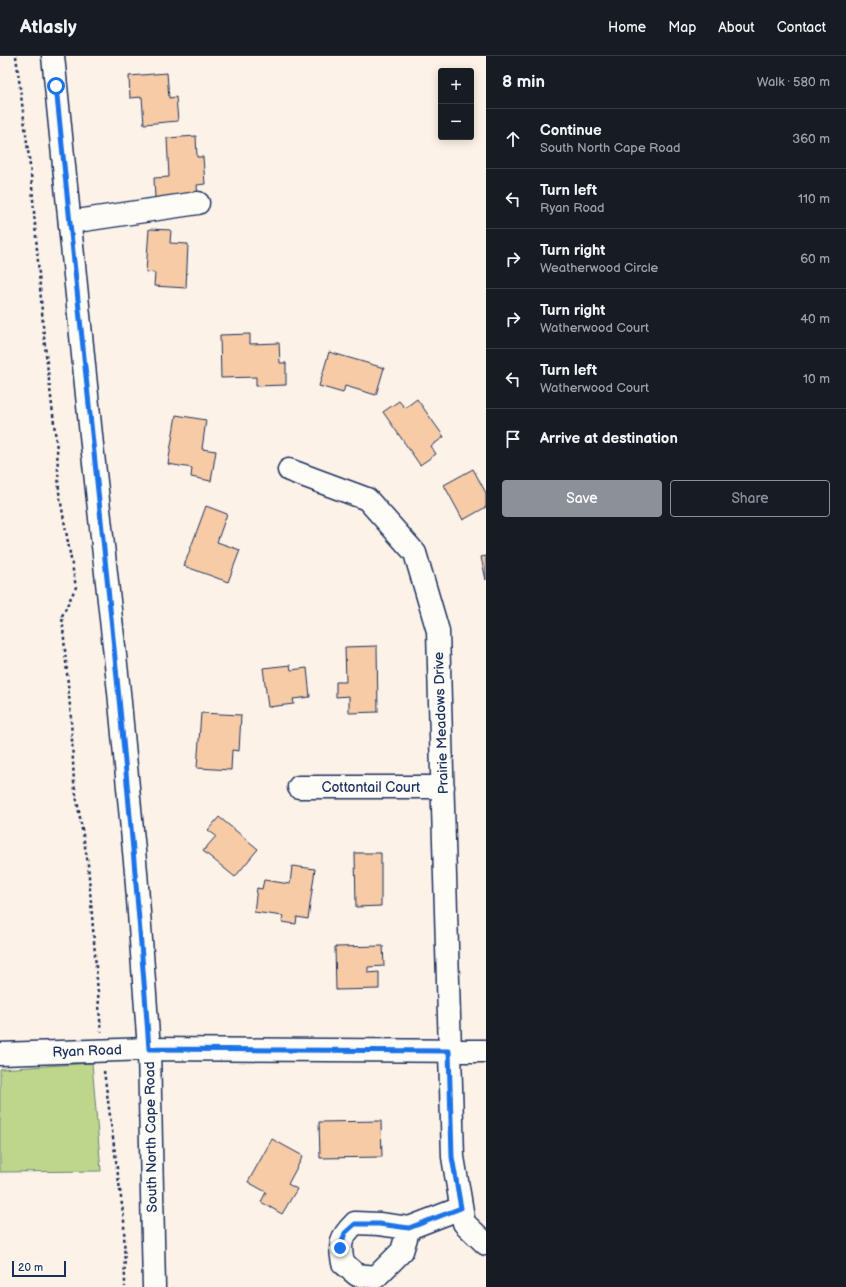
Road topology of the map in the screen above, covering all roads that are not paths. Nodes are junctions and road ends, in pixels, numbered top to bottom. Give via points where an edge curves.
1 (53, 56) edge
2 (198, 203) dead end
3 (70, 222) junction
4 (289, 470) dead end
5 (299, 787) dead end
6 (443, 787) junction
7 (149, 1049) junction
8 (449, 1051) junction
9 (486, 1051) edge
10 (0, 1054) edge
11 (461, 1208) junction
12 (409, 1228) dead end
13 (486, 1244) edge
14 (154, 1287) edge

1 - 3 street, South North Cape Road
2 - 3 street
3 - 7 street, South North Cape Road via 119,692
4 - 6 street, Prairie Meadows Drive via 367,499 415,554 438,632
5 - 6 street, Cottontail Court
6 - 8 street, Prairie Meadows Drive
7 - 8 street, Ryan Road
7 - 10 street, Ryan Road
7 - 14 street, South North Cape Road
8 - 9 street, Ryan Road
8 - 11 street, Prairie Meadows Drive via 452,1157
11 - 12 street
11 - 13 street, Prairie Meadows Drive via 464,1223

